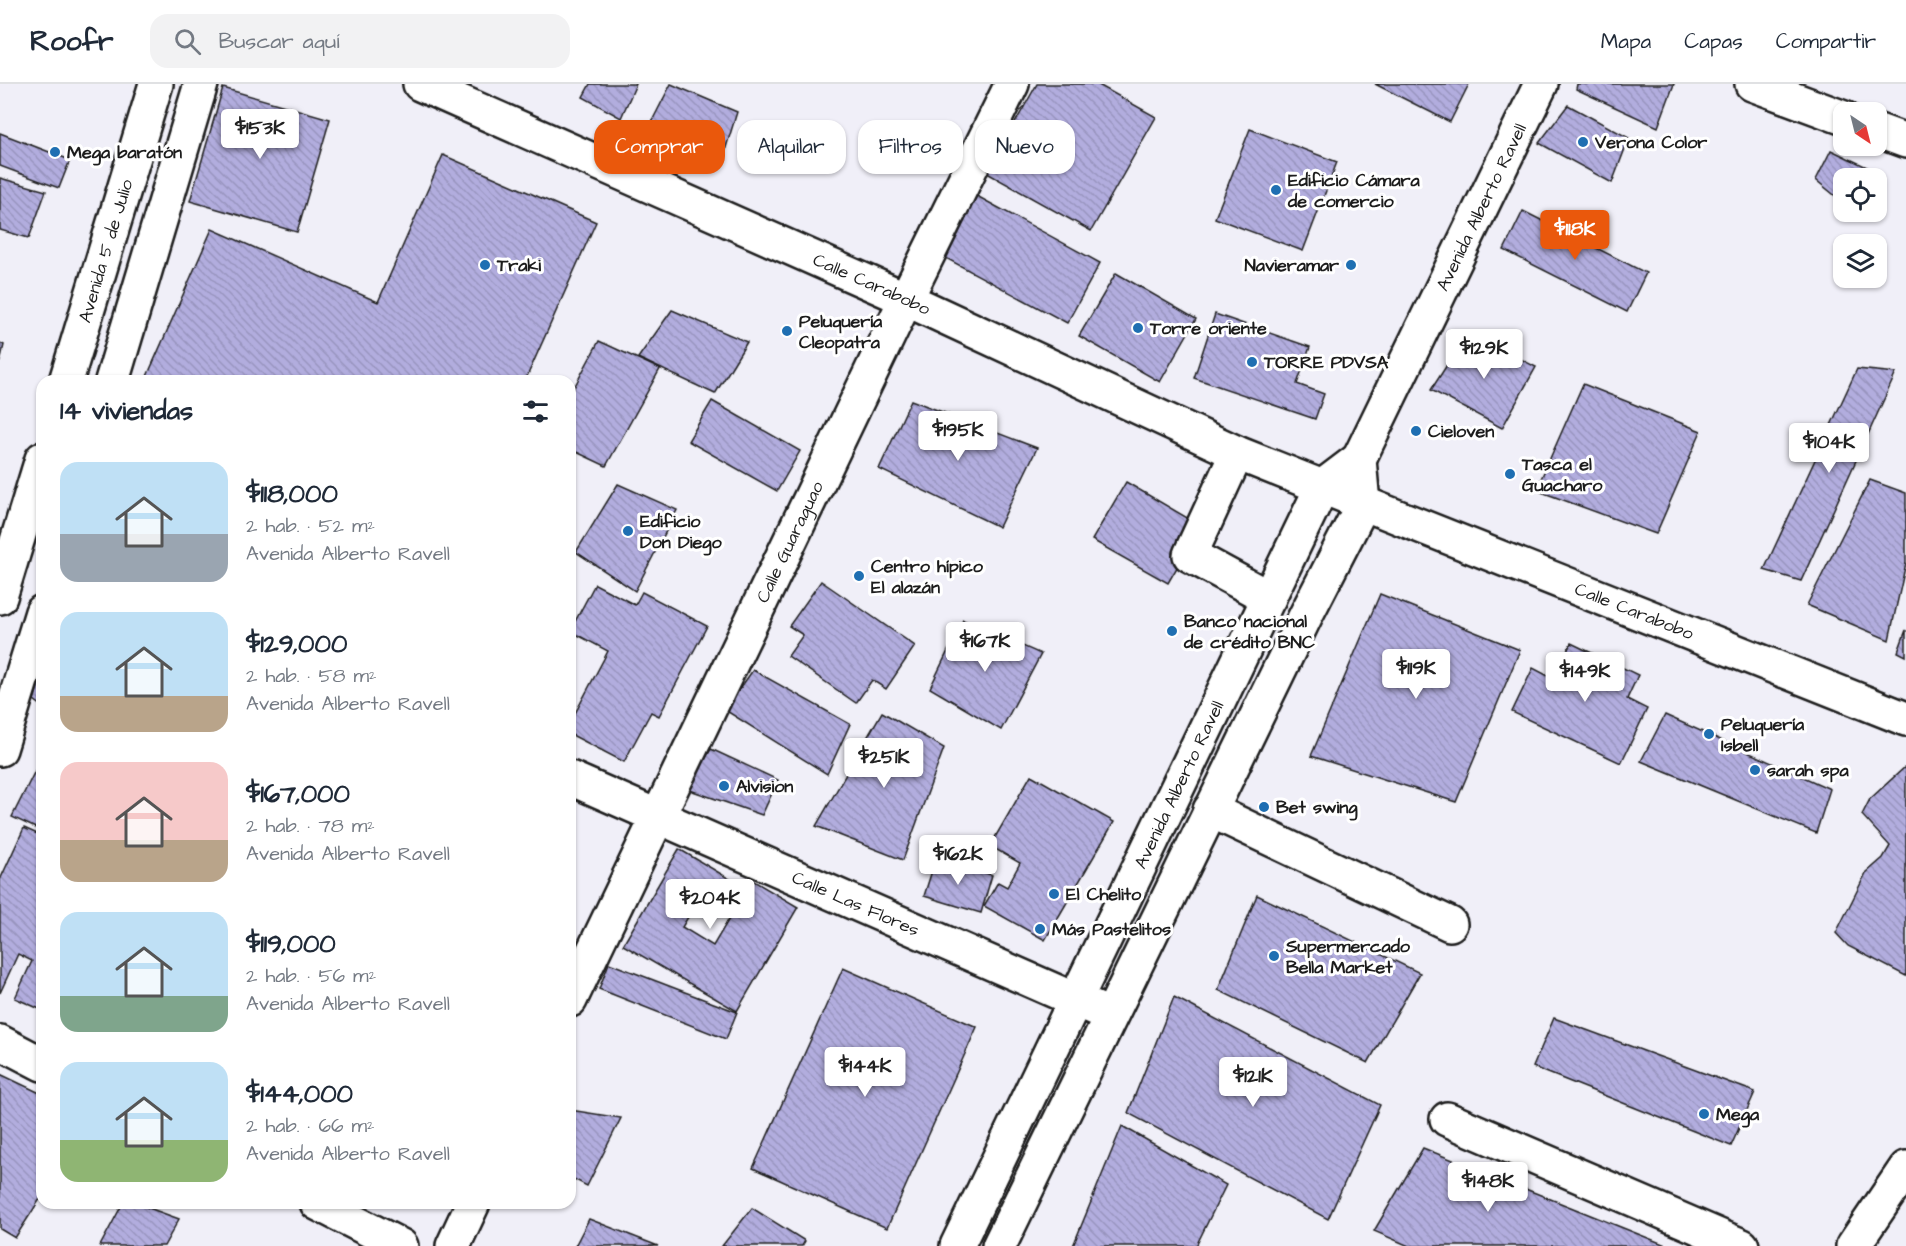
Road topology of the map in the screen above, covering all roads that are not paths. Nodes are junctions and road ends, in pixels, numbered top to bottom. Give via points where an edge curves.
1 (156, 84) edge
2 (201, 84) edge
3 (420, 84) edge
4 (1012, 84) edge
5 (1541, 84) edge
6 (1752, 84) edge
7 (1833, 114) edge
8 (1887, 134) edge
9 (1906, 141) edge
10 (906, 299) junction
11 (68, 375) edge
12 (114, 375) edge
13 (1237, 453) junction
14 (1359, 459) junction
15 (36, 482) edge
16 (1322, 488) junction
17 (1363, 504) junction
18 (19, 546) edge
19 (0, 597) edge
20 (1269, 598) junction
21 (36, 631) edge
22 (1906, 719) edge
23 (0, 748) edge
24 (576, 781) edge
25 (1210, 810) junction
26 (658, 815) junction
27 (1450, 924) dead end
28 (576, 987) edge
29 (1077, 1000) junction
30 (1110, 1015) junction
31 (0, 1042) edge
32 (36, 1061) edge
33 (1446, 1119) dead end
34 (1906, 1168) edge
35 (328, 1209) edge
36 (470, 1209) edge
37 (401, 1246) edge
38 (453, 1246) edge
39 (957, 1246) edge
40 (999, 1246) edge
41 (1742, 1246) edge
42 (1853, 1246) edge

1 - 11 street, Avenida 5 de Julio
2 - 12 street
3 - 10 street, Calle Carabobo
4 - 10 street, Calle Guaraguao
5 - 14 street, Avenida Alberto Ravell
6 - 7 street
8 - 9 street
10 - 13 street, Calle Carabobo
10 - 26 street, Calle Guaraguao
13 - 16 street, Calle Carabobo
13 - 20 street via 1190,555
14 - 16 street
14 - 17 street
15 - 18 street
16 - 17 street, Calle Carabobo
16 - 20 street, Avenida Alberto Ravell
17 - 22 street, Calle Carabobo
17 - 25 street
18 - 19 street
20 - 29 street, Avenida Alberto Ravell
21 - 23 street
24 - 26 street, Calle Las Flores
25 - 27 street
25 - 30 street
26 - 28 street, Calle Guaraguao
26 - 29 street, Calle Las Flores
29 - 30 street, Calle Las Flores
29 - 39 street, Avenida Alberto Ravell
30 - 40 street
31 - 32 street
33 - 41 street
34 - 42 street
35 - 37 street
36 - 38 street

